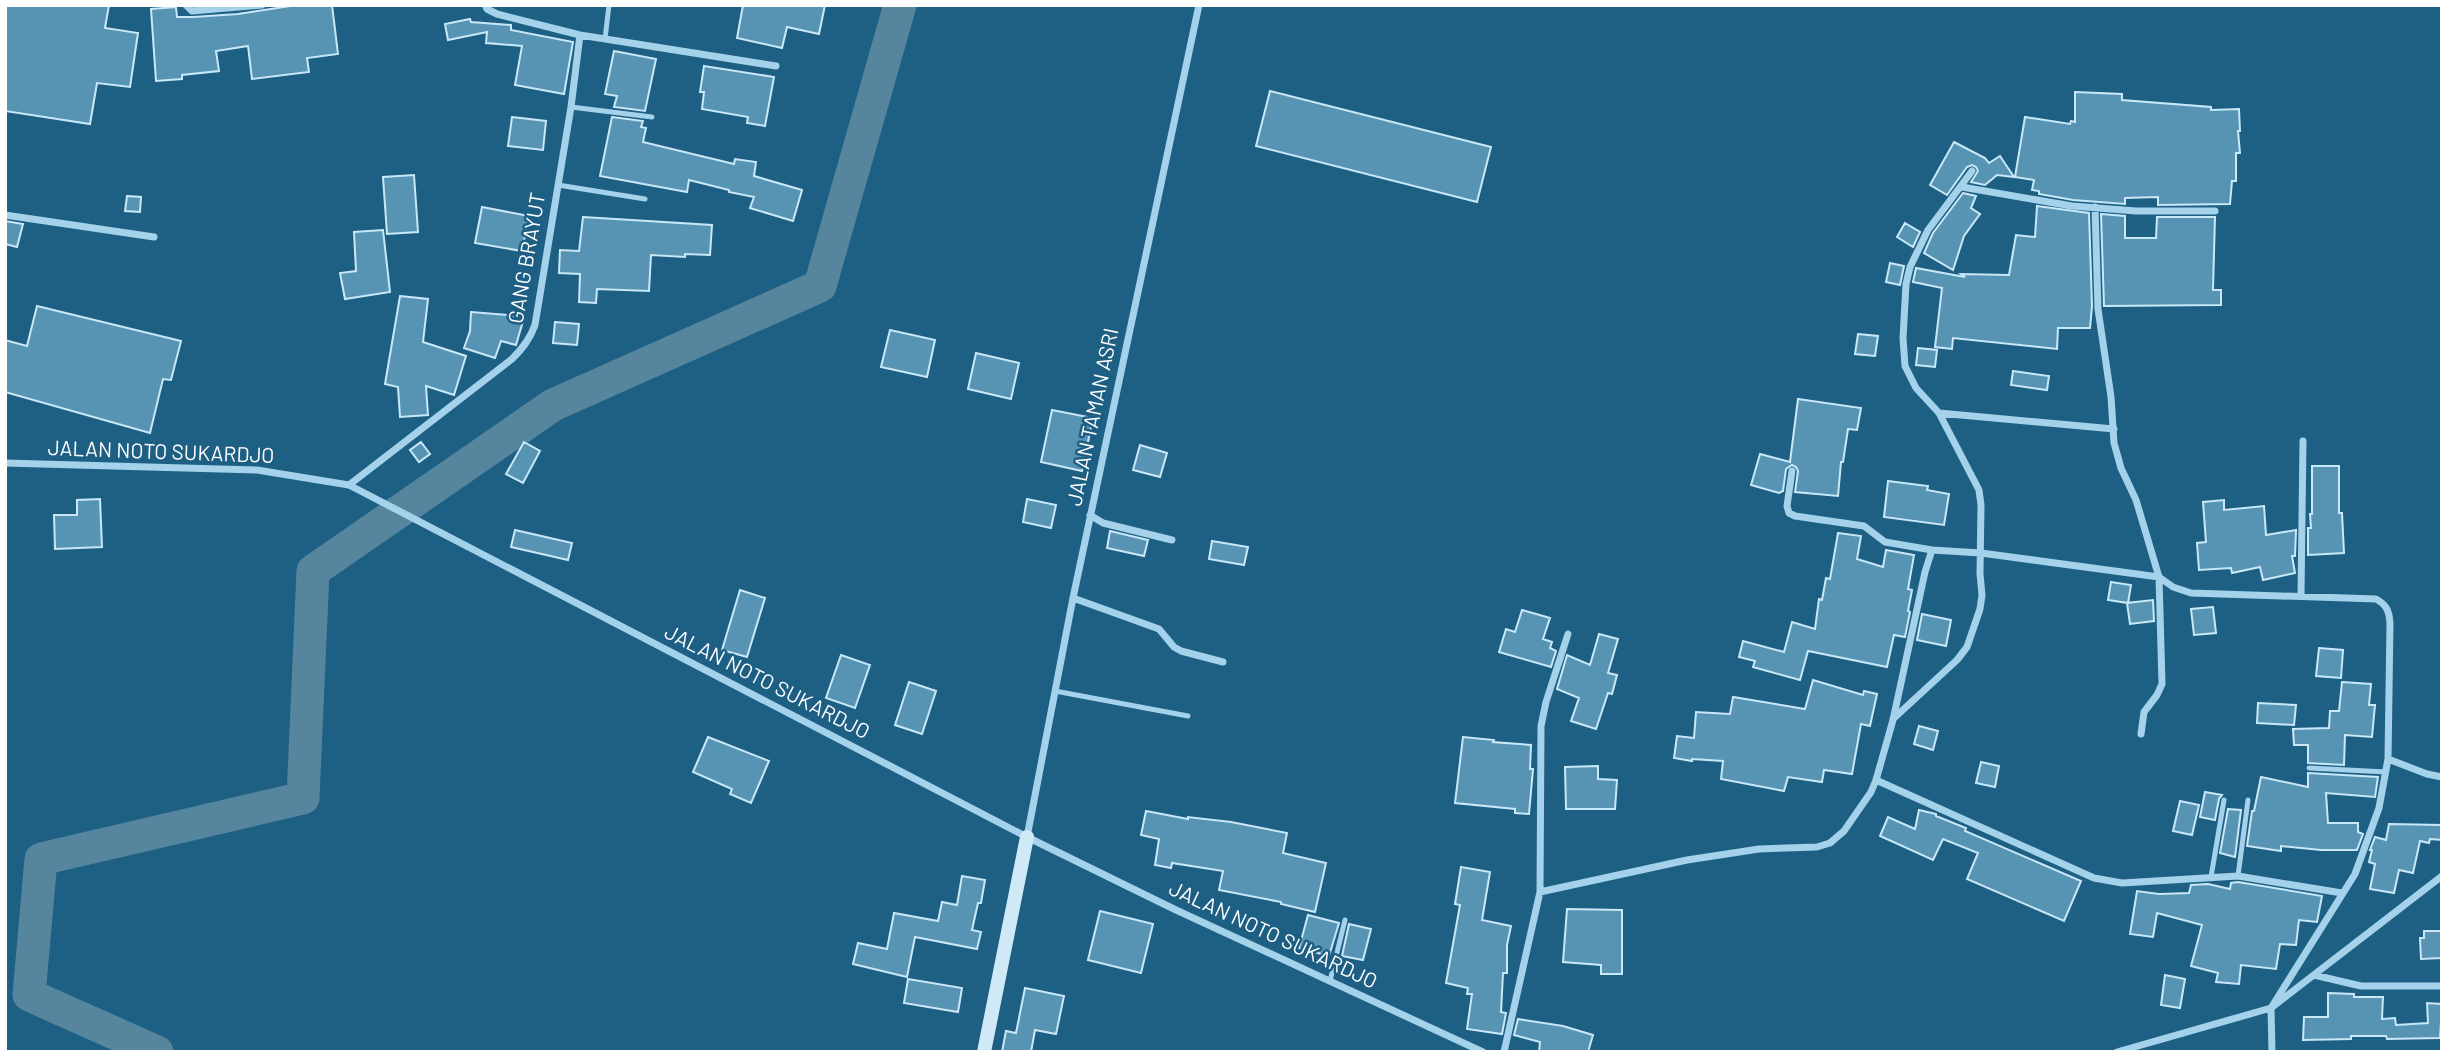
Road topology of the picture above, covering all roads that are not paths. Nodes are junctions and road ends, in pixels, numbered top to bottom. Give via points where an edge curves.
1 (186, 5) edge
2 (262, 5) edge
3 (485, 5) edge
4 (609, 5) edge
5 (1199, 5) edge
6 (248, 6) edge
7 (580, 35) junction
8 (605, 39) junction
9 (776, 65) dead end
10 (571, 107) junction
11 (652, 117) dead end
12 (1972, 171) dead end
13 (558, 186) junction
14 (1962, 187) junction
15 (645, 199) dead end
16 (2095, 207) junction
17 (2215, 211) dead end
18 (5, 215) edge
19 (154, 237) dead end
20 (1939, 412) junction
21 (2114, 429) junction
22 (2303, 441) dead end
23 (5, 463) edge
24 (1792, 471) dead end
25 (349, 485) junction
26 (1090, 515) junction
27 (1172, 540) dead end
28 (1932, 550) junction
29 (1981, 553) junction
30 (2159, 577) junction
31 (2301, 595) junction
32 (1073, 598) junction
33 (1568, 634) dead end
34 (1223, 662) dead end
35 (1055, 691) junction
36 (1188, 716) dead end
37 (1893, 720) junction
38 (2141, 734) dead end
39 (2388, 759) junction
40 (2309, 768) dead end
41 (2386, 772) junction
42 (2442, 777) edge
43 (1876, 780) junction
44 (2224, 800) dead end
45 (2248, 800) dead end
46 (1027, 837) junction
47 (2238, 876) junction
48 (2442, 876) edge
49 (2211, 877) junction
50 (1540, 892) junction
51 (2342, 892) junction
52 (1345, 920) dead end
53 (2314, 975) junction
54 (1330, 981) junction
55 (2442, 986) edge
56 (2271, 1008) junction
57 (984, 1052) edge
58 (1483, 1052) edge
59 (1504, 1052) edge
60 (2117, 1052) edge
61 (2272, 1052) edge

1 - 6 street via 192,11
2 - 6 street
3 - 7 street via 498,14
4 - 8 lane
5 - 26 street, JALAN TAMAN ASRI
7 - 8 street
7 - 10 street, GANG BRAYUT
8 - 9 street
10 - 11 lane
10 - 13 street, GANG BRAYUT
12 - 14 street
13 - 15 lane
13 - 25 street, GANG BRAYUT via 535,325 524,347
14 - 16 street
14 - 20 street via 1928,230 1906,284 1905,366 1916,388
16 - 17 street
16 - 21 street via 2098,309
18 - 19 street
20 - 21 street
20 - 29 street via 1979,489
21 - 30 street via 2121,468 2136,500
22 - 31 street
23 - 25 street, JALAN NOTO SUKARDJO via 257,470
24 - 28 street via 1789,513 1864,526 1885,542
25 - 46 street, JALAN NOTO SUKARDJO
26 - 27 street via 1103,523
26 - 32 street, JALAN TAMAN ASRI
28 - 29 street
28 - 37 street
29 - 30 street
29 - 37 street via 1980,609 1967,647
30 - 31 street via 2191,593
30 - 38 street via 2162,684 2144,712
31 - 39 street via 2369,598 2384,603 2389,612
32 - 34 street via 1159,629 1181,651
32 - 35 street, JALAN TAMAN ASRI
33 - 50 street via 1541,726
35 - 36 lane
35 - 46 street, JALAN TAMAN ASRI
37 - 43 street
39 - 41 street
39 - 42 street
40 - 41 lane
41 - 51 street via 2379,808 2355,874
43 - 49 street via 2094,878 2122,883
43 - 50 street via 1844,831 1830,843 1699,858
44 - 49 lane
45 - 47 lane
46 - 54 street, JALAN NOTO SUKARDJO
46 - 57 street
47 - 49 street
47 - 51 street
48 - 53 street
50 - 59 street
51 - 56 street
52 - 54 lane
53 - 55 street via 2361,986
53 - 56 street
54 - 58 street, JALAN NOTO SUKARDJO
56 - 60 street
56 - 61 street

